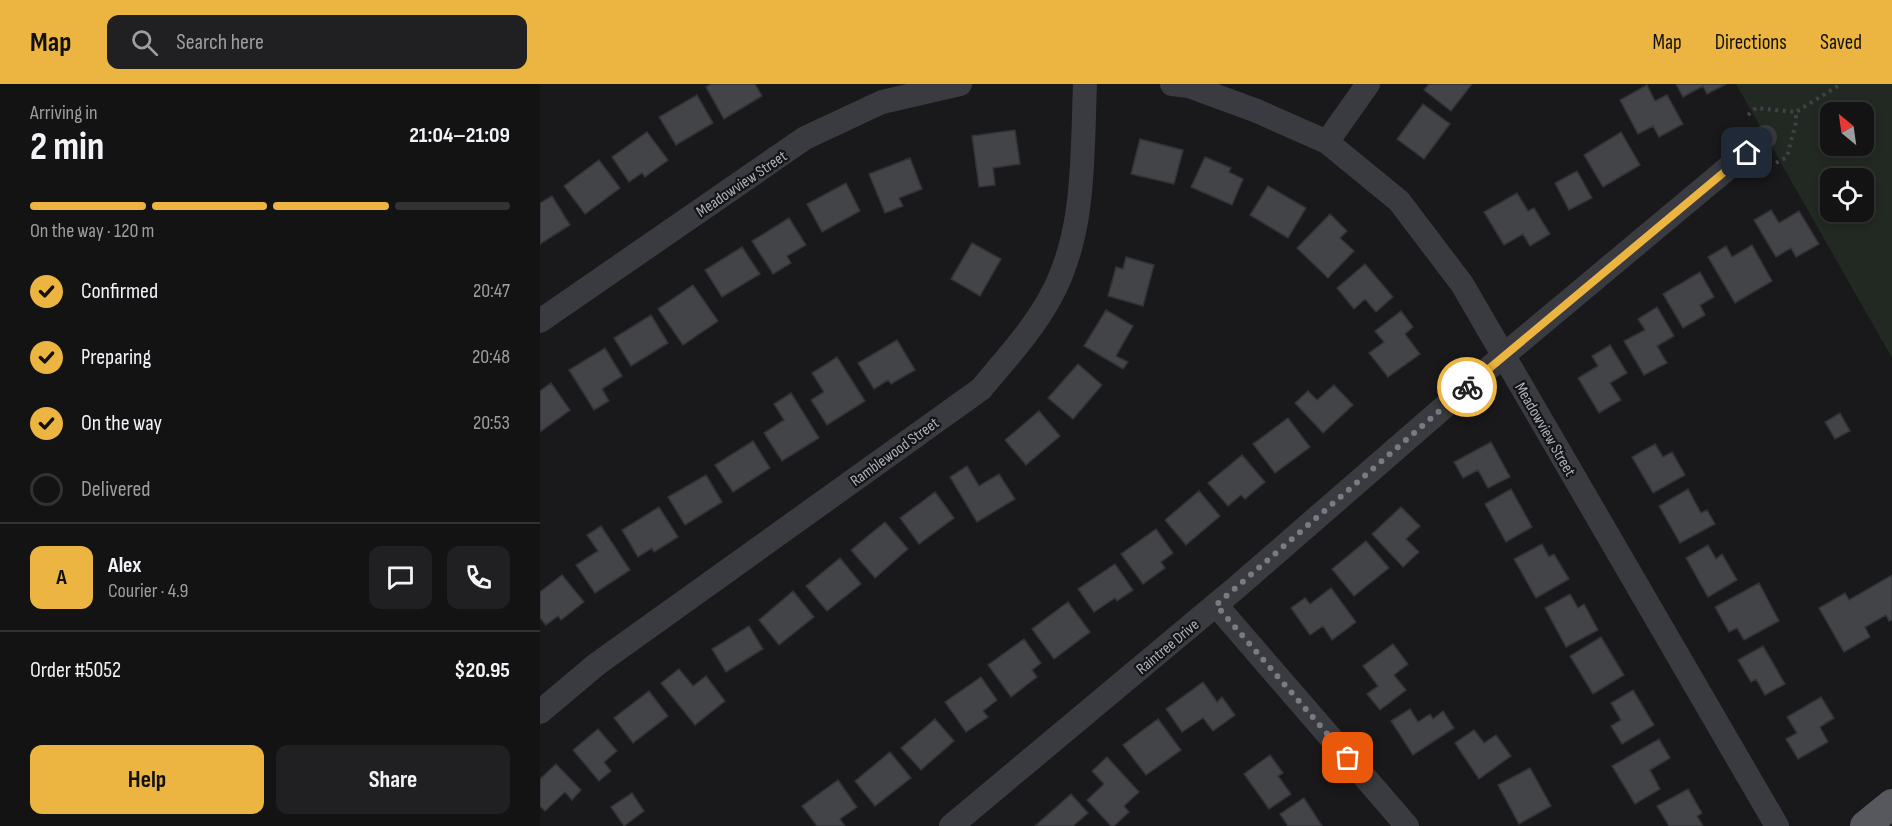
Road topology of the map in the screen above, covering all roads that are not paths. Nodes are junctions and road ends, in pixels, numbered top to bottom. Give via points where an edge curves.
1 (960, 84) edge
2 (1086, 84) edge
3 (1172, 84) edge
4 (1368, 84) edge
5 (1765, 137) dead end
6 (1327, 142) junction
7 (540, 321) edge
8 (1504, 355) junction
9 (1216, 605) junction
10 (540, 712) edge
11 (1892, 804) edge
12 (960, 824) edge
13 (1407, 826) edge
14 (1777, 826) edge
15 (1865, 826) edge

1 - 7 street, Meadowview Street via 882,102 805,138
2 - 10 street, Ramblewood Street via 1080,194 1071,246 1050,298 981,389 597,664
3 - 6 street, Meadowview Street via 1189,86 1257,111
4 - 6 street
5 - 8 street, Raintree Drive
6 - 8 street, Meadowview Street via 1399,201 1462,284
8 - 9 street, Raintree Drive
8 - 14 street, Meadowview Street
9 - 12 street, Raintree Drive
9 - 13 street
11 - 15 main road

